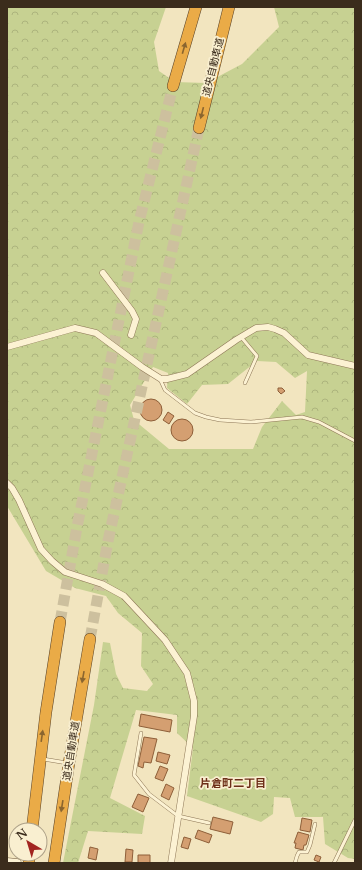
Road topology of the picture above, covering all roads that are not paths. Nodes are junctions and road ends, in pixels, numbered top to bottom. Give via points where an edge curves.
1 (196, 7) edge
2 (229, 7) edge
3 (173, 86) tunnel mouth
4 (199, 128) tunnel mouth
5 (103, 273) dead end
6 (131, 335) dead end
7 (241, 337) junction
8 (7, 346) edge
9 (355, 366) edge
10 (159, 378) junction
11 (245, 383) dead end
12 (355, 441) edge
13 (7, 483) edge
14 (60, 622) tunnel mouth
15 (90, 639) tunnel mouth
16 (141, 733) dead end
17 (39, 758) junction
18 (69, 764) junction
19 (178, 816) junction
20 (355, 820) edge
21 (33, 822) edge
22 (209, 823) dead end
23 (315, 824) dead end
24 (54, 857) edge
25 (7, 862) edge
26 (17, 863) edge
27 (171, 863) edge
28 (295, 863) edge
29 (334, 863) edge

3 -> 1 highway
2 -> 4 highway, 道央自動車道
5 - 6 street via 136,319
7 - 9 street via 256,328 275,329 284,333 308,355
7 - 10 street via 187,374 167,379
7 - 11 lane via 257,356
8 - 10 street via 75,328 96,333
10 - 12 lane via 165,390 195,413 206,417 251,422 302,417 318,422
13 - 19 street via 19,500 41,549 52,561 66,572 102,584 124,596 165,640 187,673 194,701 194,716
17 -> 14 highway
15 -> 18 highway, 道央自動車道
16 - 19 lane via 134,775 149,794
17 - 18 lane
17 - 21 highway
18 -> 24 highway, 道央自動車道
19 - 22 lane
19 - 27 street
20 - 29 lane
23 - 28 lane via 307,852 299,852
25 - 26 main road

